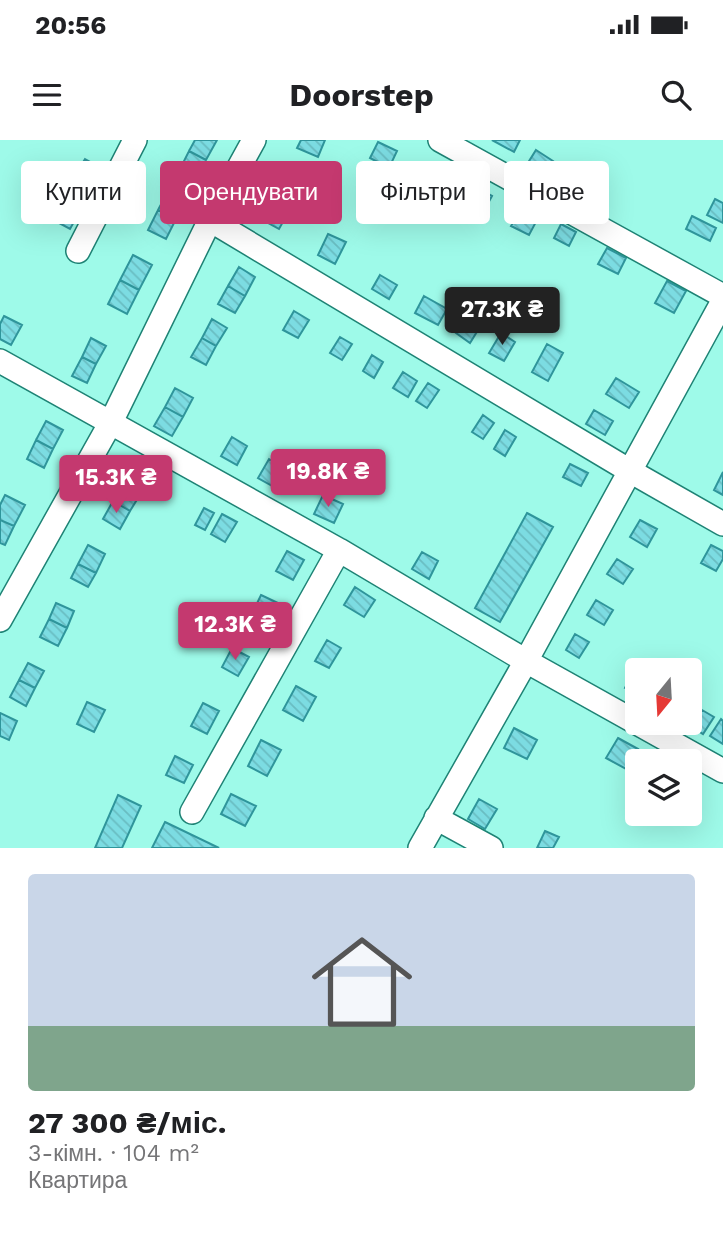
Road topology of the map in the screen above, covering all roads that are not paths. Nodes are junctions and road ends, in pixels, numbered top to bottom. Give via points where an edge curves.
1 (135, 140) edge
2 (254, 140) edge
3 (440, 140) edge
4 (242, 161) edge
5 (208, 224) edge
6 (217, 224) edge
7 (78, 251) dead end
8 (723, 296) edge
9 (723, 301) edge
10 (0, 361) edge
11 (111, 422) junction
12 (630, 471) junction
13 (723, 524) edge
14 (339, 550) junction
15 (0, 620) edge
16 (526, 661) junction
17 (723, 771) edge
18 (192, 812) dead end
19 (436, 818) junction
20 (419, 848) edge
21 (491, 848) edge

1 - 7 street
2 - 4 street
3 - 8 street
5 - 11 street
6 - 12 street
9 - 12 street
10 - 11 street
11 - 14 street
11 - 15 street
12 - 13 street
12 - 16 street
14 - 16 street
14 - 18 street
16 - 17 street
16 - 19 street
19 - 20 street
19 - 21 street

